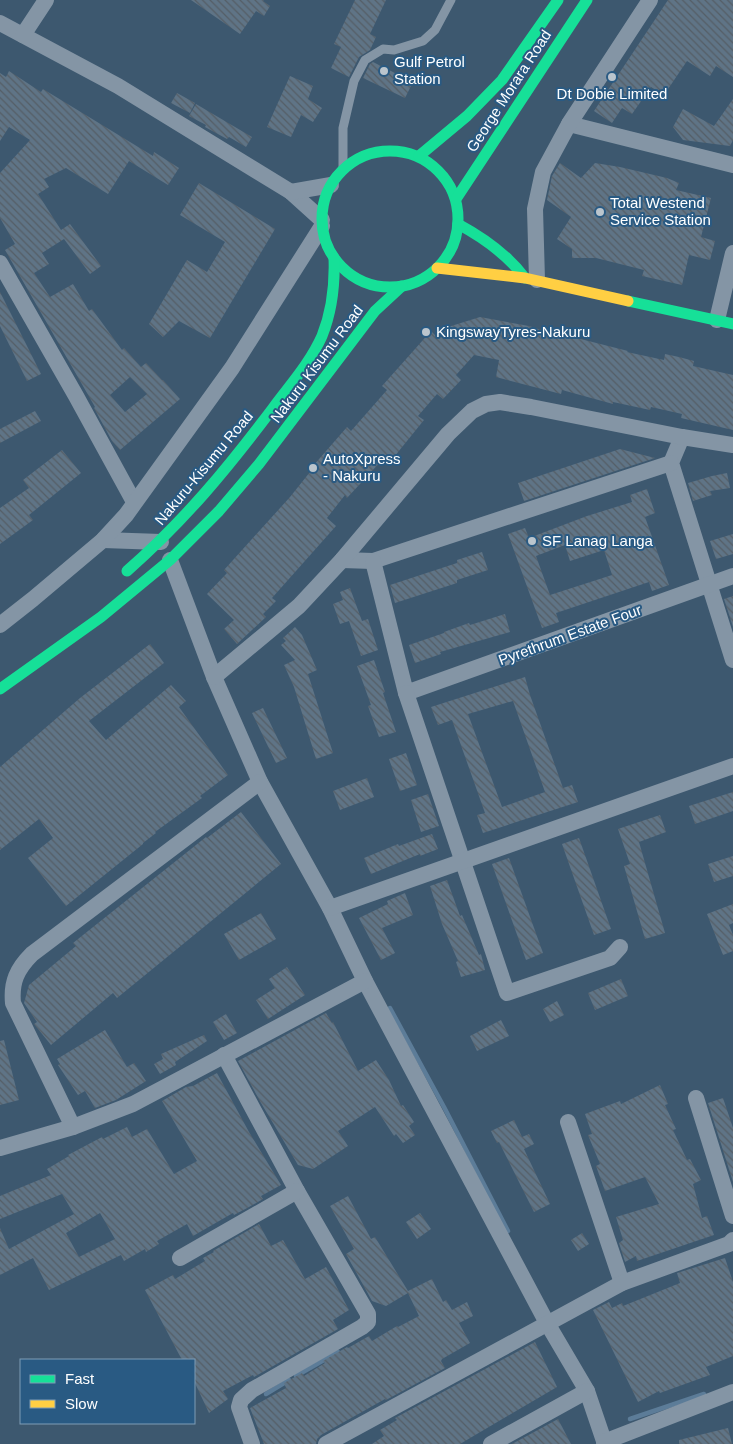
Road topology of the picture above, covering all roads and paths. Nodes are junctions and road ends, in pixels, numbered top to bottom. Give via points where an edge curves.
1 (46, 0) edge
2 (451, 0) edge
3 (558, 0) edge
4 (587, 0) edge
5 (650, 0) edge
6 (0, 22) edge
7 (22, 35) junction
8 (569, 124) junction
9 (419, 156) junction
10 (733, 165) edge
11 (343, 169) junction
12 (330, 185) junction
13 (291, 192) junction
14 (456, 198) junction
15 (322, 223) junction
16 (458, 224) junction
17 (733, 253) edge
18 (334, 258) junction
19 (0, 263) edge
20 (437, 268) junction
21 (531, 279) junction
22 (402, 286) junction
23 (725, 322) edge
24 (682, 437) junction
25 (733, 445) edge
26 (671, 463) junction
27 (134, 502) junction
28 (103, 540) junction
29 (161, 542) junction
30 (170, 560) junction
31 (342, 560) junction
32 (373, 561) junction
33 (733, 576) edge
34 (118, 580) dead end
35 (709, 585) junction
36 (0, 625) edge
37 (733, 660) edge
38 (214, 676) junction
39 (0, 689) edge
40 (406, 693) junction
41 (733, 766) edge
42 (260, 782) junction
43 (464, 862) junction
44 (330, 908) junction
45 (620, 947) dead end
46 (364, 981) junction
47 (224, 1055) junction
48 (696, 1098) dead end
49 (568, 1122) dead end
50 (73, 1127) junction
51 (0, 1148) edge
52 (297, 1191) junction
53 (733, 1216) edge
54 (733, 1240) edge
55 (180, 1258) dead end
56 (622, 1283) junction
57 (548, 1323) junction
58 (586, 1391) junction
59 (733, 1392) edge
60 (605, 1443) edge
61 (252, 1444) edge
62 (326, 1444) edge
63 (491, 1444) edge

1 - 7 street
2 - 11 lane via 435,30 423,42 394,50 383,49 365,60 354,81 343,128
3 - 9 main road, George Morara Road via 502,80 467,116
4 - 14 main road, George Morara Road
5 - 8 street
6 - 7 street
7 - 13 street via 118,86
8 - 10 street
8 - 21 street via 543,172 538,190
9 - 11 main road via 392,150 366,155
9 - 14 main road via 435,166
11 - 12 main road
12 - 13 street
12 - 15 main road via 322,208
13 - 15 street
14 - 16 main road
15 - 18 main road
15 - 27 street via 232,368
16 - 20 main road via 452,248
16 - 21 main road via 474,232
17 - 23 street
18 - 22 main road via 352,276 376,286
18 - 29 main road, Nakuru-Kisumu Road via 333,300 321,337 304,366 227,468
19 - 27 street
20 - 21 main road
20 - 22 main road
21 - 23 main road
22 - 30 main road, Nakuru Kisumu Road via 375,311 220,511
24 - 25 street
24 - 26 street
24 - 31 street via 530,407 500,402 486,404 472,411 448,434
26 - 32 street
26 - 35 street
27 - 28 street
28 - 29 street
28 - 36 street
29 - 34 main road, Nakuru-Kisumu Road
30 - 38 street
30 - 39 main road via 101,617
31 - 32 street
31 - 38 street via 299,606
32 - 40 street
33 - 35 street, Pyrethrum Estate Four
35 - 37 street
35 - 40 street, Pyrethrum Estate Four
38 - 42 street
40 - 43 street
41 - 43 street
42 - 44 street
42 - 50 street via 32,954 14,976 13,1003
43 - 44 street
43 - 45 street via 508,993 610,958
44 - 46 street
46 - 47 street
46 - 57 street
47 - 50 street via 133,1104
47 - 52 street
48 - 53 street
49 - 56 street
50 - 51 street
52 - 55 street
52 - 61 street via 368,1314 368,1322 252,1390 241,1400 239,1407
54 - 56 street
56 - 57 street
57 - 58 street
57 - 62 street
58 - 60 street
58 - 63 street
59 - 60 street

